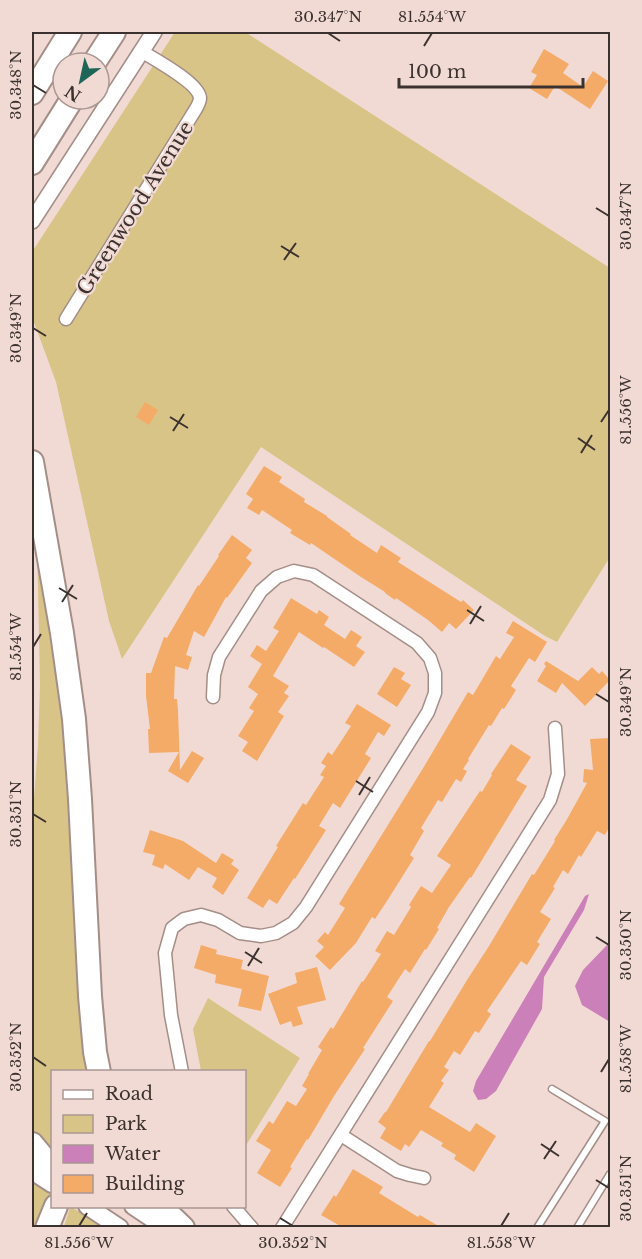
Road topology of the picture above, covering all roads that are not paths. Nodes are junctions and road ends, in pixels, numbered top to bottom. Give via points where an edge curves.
1 (70, 32) edge
2 (114, 32) edge
3 (153, 32) edge
4 (102, 51) edge
5 (141, 51) junction
6 (32, 93) edge
7 (64, 111) edge
8 (32, 163) edge
9 (32, 221) edge
10 (66, 319) dead end
11 (32, 462) edge
12 (213, 697) dead end
13 (555, 728) dead end
14 (96, 1065) edge
15 (182, 1070) edge
16 (552, 1089) dead end
17 (608, 1123) edge
18 (340, 1135) junction
19 (32, 1143) edge
20 (51, 1155) edge
21 (51, 1166) edge
22 (51, 1167) edge
23 (32, 1170) edge
24 (610, 1174) edge
25 (424, 1178) dead end
26 (51, 1184) edge
27 (55, 1208) edge
28 (90, 1208) edge
29 (136, 1208) edge
30 (162, 1208) edge
31 (235, 1208) edge
32 (47, 1227) edge
33 (120, 1227) edge
34 (166, 1227) edge
35 (183, 1227) edge
36 (252, 1227) edge
37 (282, 1227) edge
38 (537, 1227) edge
39 (577, 1227) edge

1 - 6 highway
2 - 4 highway
3 - 5 street
5 - 9 street
5 - 10 street, Greenwood Avenue via 191,83 200,99
7 - 8 highway
11 - 14 highway via 74,719
12 - 15 street via 219,657 261,591 277,577 294,572 313,575 417,642 430,658 435,673 435,693 428,712 293,923 261,936 240,933 201,915 184,919 172,928 165,953
13 - 18 street via 558,774 550,800
16 - 17 lane
17 - 38 lane
18 - 25 street via 397,1171
18 - 37 street
19 - 20 main road
19 - 21 highway
22 - 23 highway
23 - 26 main road
24 - 39 lane
27 - 32 highway
28 - 33 main road
29 - 34 main road
30 - 35 highway
31 - 36 street

